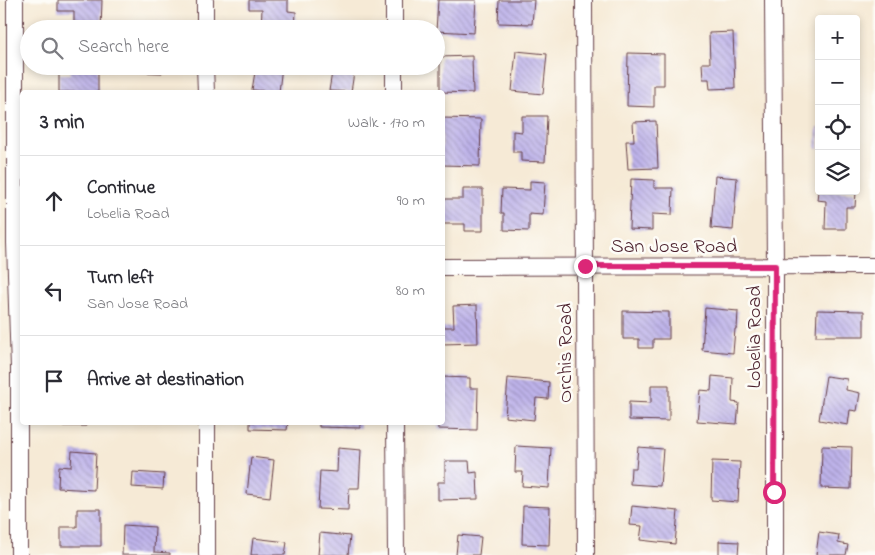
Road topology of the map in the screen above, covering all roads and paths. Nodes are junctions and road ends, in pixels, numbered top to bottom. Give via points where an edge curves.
1 (15, 0) edge
2 (205, 0) edge
3 (394, 0) edge
4 (584, 0) edge
5 (773, 0) edge
6 (205, 20) edge
7 (394, 20) edge
8 (205, 75) edge
9 (394, 75) edge
10 (206, 90) edge
11 (394, 90) edge
12 (585, 266) junction
13 (775, 266) junction
14 (875, 266) edge
15 (445, 267) edge
16 (13, 269) edge
17 (207, 425) edge
18 (395, 425) edge
19 (19, 555) edge
20 (207, 555) edge
21 (396, 555) edge
22 (586, 555) edge
23 (775, 555) edge

1 - 16 street
2 - 6 street
3 - 7 street
4 - 12 street, Orchis Road
5 - 13 street, Lobelia Road
8 - 10 street
9 - 11 street
12 - 13 street, San Jose Road
12 - 15 street, San Jose Road
12 - 22 street, Orchis Road
13 - 14 street, San Jose Road
13 - 23 street, Lobelia Road
16 - 19 street via 19,378
17 - 20 street
18 - 21 street

